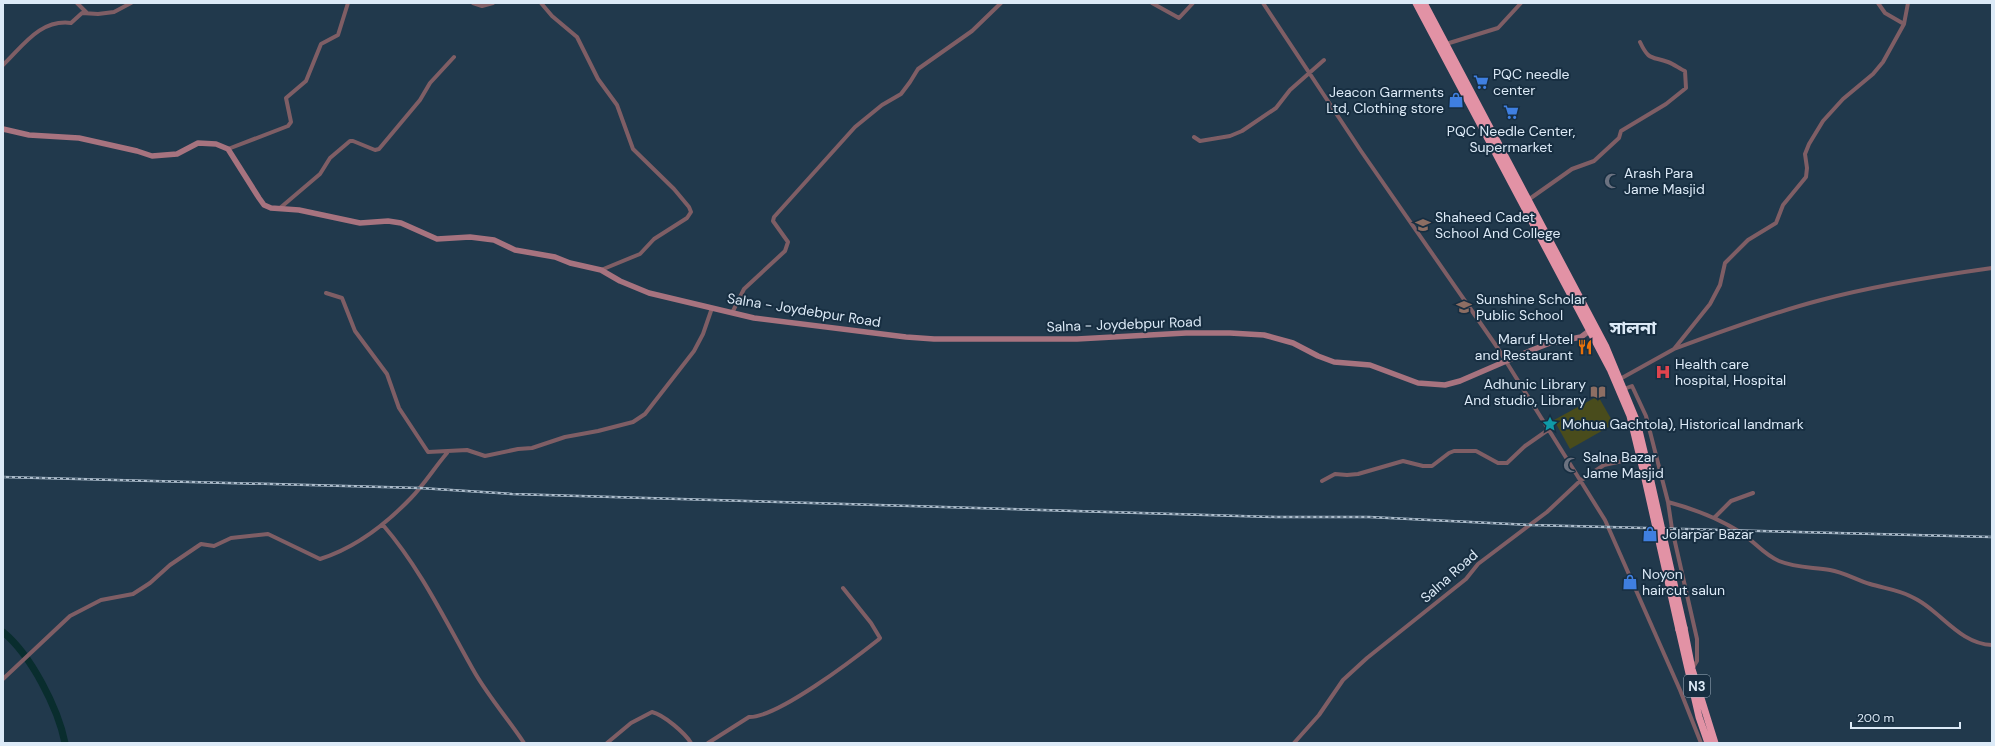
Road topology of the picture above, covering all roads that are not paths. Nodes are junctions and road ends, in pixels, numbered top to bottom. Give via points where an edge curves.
1 (77, 3) edge
2 (131, 3) edge
3 (348, 3) edge
4 (473, 3) edge
5 (493, 3) edge
6 (541, 3) edge
7 (1002, 3) edge
8 (1152, 3) edge
9 (1193, 3) edge
10 (1263, 3) edge
11 (1416, 3) edge
12 (1424, 3) edge
13 (1521, 3) edge
14 (1878, 3) edge
15 (1908, 3) edge
16 (87, 13) junction
17 (1904, 24) junction
18 (1640, 42) dead end
19 (1446, 44) junction
20 (454, 56) dead end
21 (1324, 60) dead end
22 (3, 65) edge
23 (1309, 73) junction
24 (3, 129) edge
25 (1194, 137) dead end
26 (228, 149) junction
27 (1528, 200) junction
28 (280, 208) junction
29 (1992, 268) edge
30 (601, 270) junction
31 (326, 293) dead end
32 (712, 308) junction
33 (732, 313) junction
34 (1589, 331) junction
35 (1674, 349) junction
36 (1504, 360) junction
37 (1620, 379) junction
38 (1624, 389) junction
39 (1548, 430) junction
40 (447, 453) junction
41 (1641, 457) junction
42 (1646, 469) junction
43 (1580, 481) junction
44 (1322, 482) dead end
45 (1753, 493) dead end
46 (1668, 502) junction
47 (1714, 518) junction
48 (383, 525) junction
49 (843, 588) dead end
50 (1682, 629) junction
51 (1992, 644) edge
52 (1692, 669) junction
53 (3, 679) edge
54 (524, 743) edge
55 (607, 743) edge
56 (691, 743) edge
57 (708, 743) edge
58 (1294, 743) edge
59 (1701, 743) edge
60 (1708, 743) edge
61 (1715, 743) edge

1 - 16 street
2 - 16 street via 114,12
3 - 26 street via 338,35 321,44 306,81 286,98 291,122 288,126
4 - 5 street via 482,6
6 - 30 street via 577,37 598,79 617,105 633,149 674,189 691,212 687,218 654,239 640,254
7 - 33 street via 972,32 918,69 906,89 855,127 774,217 788,245 785,251 744,289
8 - 9 street via 1179,18
10 - 23 street
11 - 34 highway, N3
12 - 19 highway, N3
13 - 19 street via 1498,28
14 - 17 street via 1886,13
15 - 17 street
16 - 22 street via 82,13 71,22 58,22 37,30
17 - 35 street via 1883,62 1873,74 1843,99 1823,121 1805,154 1806,178 1783,205 1776,223 1748,240 1725,263 1720,285 1710,304
18 - 27 street via 1645,52 1655,60 1669,62 1685,71 1686,88 1666,104 1621,131 1619,138 1594,161 1572,169
19 - 27 highway, N3
20 - 28 street via 430,82 420,100 379,148 375,150 350,141 330,158 320,174
21 - 23 street
23 - 25 street via 1290,90 1276,108 1242,131 1230,136 1200,141
23 - 36 street
24 - 26 main road via 29,135 79,138 152,156 176,154 198,143 208,142
26 - 28 main road, Salna - Joydebpur Road via 264,205
27 - 37 highway, N3 via 1606,347
28 - 30 main road, Salna - Joydebpur Road via 360,222 401,223 437,239 458,237 494,240 515,250 555,257
29 - 35 street via 1923,278 1822,299
30 - 32 main road, Salna - Joydebpur Road via 649,293
31 - 40 street via 342,298 355,331 387,374 398,408 412,426 422,446 428,452
32 - 33 main road, Salna - Joydebpur Road
32 - 40 street via 704,334 694,351 644,414 633,422 565,437 532,448 485,456 467,450
33 - 36 main road, Salna - Joydebpur Road via 806,326 934,339 1077,339 1194,333 1264,335 1293,343 1334,362 1370,365 1418,383 1445,386
34 - 36 main road, Salna - Joydebpur Road via 1581,337 1550,343
34 - 41 highway, N3 via 1630,416
35 - 37 street
36 - 39 street
37 - 38 highway, N3
38 - 42 highway, N3 via 1637,422
38 - 46 street via 1632,386 1643,409
39 - 43 street
39 - 44 street via 1531,441 1507,463 1498,463 1476,451 1454,451 1432,466 1403,461 1358,474 1335,474
40 - 48 street via 411,498
41 - 42 highway, N3
41 - 43 street, Salna Road via 1604,465
42 - 50 highway, N3, bridge
43 - 58 street, Salna Road via 1547,512 1478,564 1466,579 1367,658 1343,680 1319,715
43 - 59 street via 1605,520
45 - 47 street via 1732,501
46 - 47 street
46 - 52 street via 1697,638 1696,661
47 - 51 street via 1741,533 1778,561 1830,570 1909,595 1944,619 1953,629 1976,641
48 - 53 street via 355,543 320,559 268,534 231,538 214,546 201,544 133,594 101,600 70,616
48 - 54 street via 438,604 475,673
49 - 57 street via 880,638 846,665 806,691 769,712 756,717 749,716
50 - 52 highway, N3
50 - 60 highway, N3 via 1699,717
52 - 61 highway, N3
55 - 56 street via 632,723 652,712 660,714 688,737

